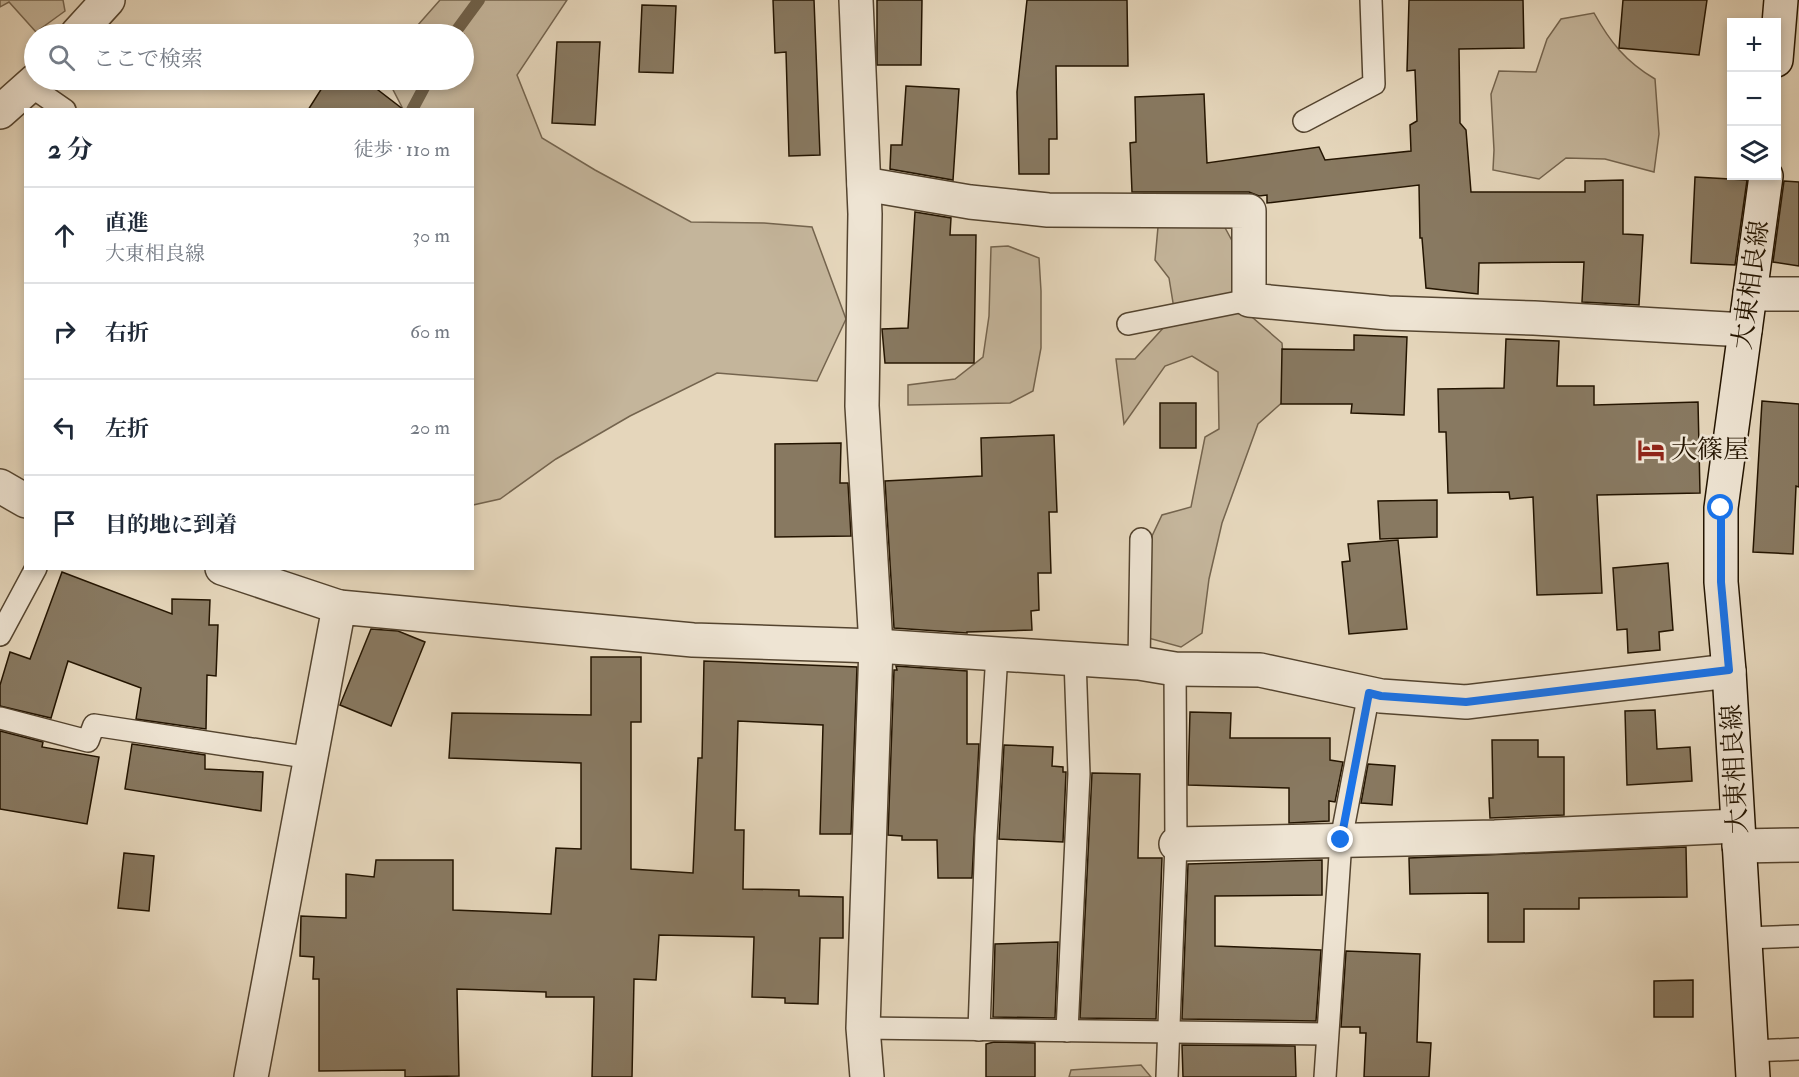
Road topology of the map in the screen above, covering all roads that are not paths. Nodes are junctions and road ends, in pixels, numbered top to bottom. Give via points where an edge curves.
1 (108, 0) edge
2 (856, 0) edge
3 (1371, 0) edge
4 (1781, 0) edge
5 (1780, 18) edge
6 (86, 24) edge
7 (24, 90) edge
8 (41, 90) edge
9 (63, 108) edge
10 (0, 112) edge
11 (1304, 121) dead end
12 (1765, 180) edge
13 (864, 184) junction
14 (1750, 294) junction
15 (1799, 294) edge
16 (1249, 300) junction
17 (1128, 324) dead end
18 (1745, 330) junction
19 (0, 486) edge
20 (24, 500) edge
21 (1141, 539) dead end
22 (35, 570) edge
23 (228, 570) edge
24 (339, 607) junction
25 (0, 635) edge
26 (876, 646) junction
27 (997, 653) junction
28 (1074, 659) junction
29 (1139, 663) junction
30 (1175, 669) junction
31 (1729, 670) junction
32 (1369, 693) junction
33 (0, 718) edge
34 (312, 758) junction
35 (1738, 836) junction
36 (1341, 840) junction
37 (1176, 844) junction
38 (1799, 845) edge
39 (1799, 936) edge
40 (1745, 938) junction
41 (863, 1028) junction
42 (979, 1030) junction
43 (1067, 1030) junction
44 (1169, 1032) junction
45 (1327, 1034) junction
46 (1799, 1049) edge
47 (1753, 1064) edge
48 (251, 1077) edge
49 (867, 1077) edge
50 (1167, 1077) edge
51 (1325, 1077) edge

1 - 6 street
2 - 13 street
3 - 11 lane via 1374,84
4 - 5 street
7 - 10 street
8 - 9 lane
12 - 14 street, 大東相良線
13 - 16 street via 1048,210 1249,211
13 - 26 street via 862,406
14 - 15 street
14 - 18 street, 大東相良線
16 - 17 lane
16 - 18 street via 1388,313
18 - 31 street, 大東相良線 via 1721,508 1721,582
19 - 20 street
21 - 29 lane
22 - 25 lane
23 - 24 street
24 - 26 street via 693,640
24 - 34 street
26 - 27 street
26 - 41 street
27 - 28 street
27 - 42 lane
28 - 29 street
28 - 43 lane via 1079,774
29 - 30 street
30 - 32 street via 1260,670
30 - 37 lane
31 - 32 street via 1466,702
31 - 35 street, 大東相良線
32 - 36 lane
33 - 34 lane via 88,741 94,725
34 - 48 street
35 - 36 street
35 - 38 street
35 - 40 street, 大東相良線
36 - 37 street
36 - 45 lane
37 - 44 lane
39 - 40 lane
40 - 47 street, 大東相良線
41 - 42 lane
41 - 49 street
42 - 43 lane
43 - 44 lane
44 - 45 lane
44 - 50 lane
45 - 51 lane
46 - 47 lane

